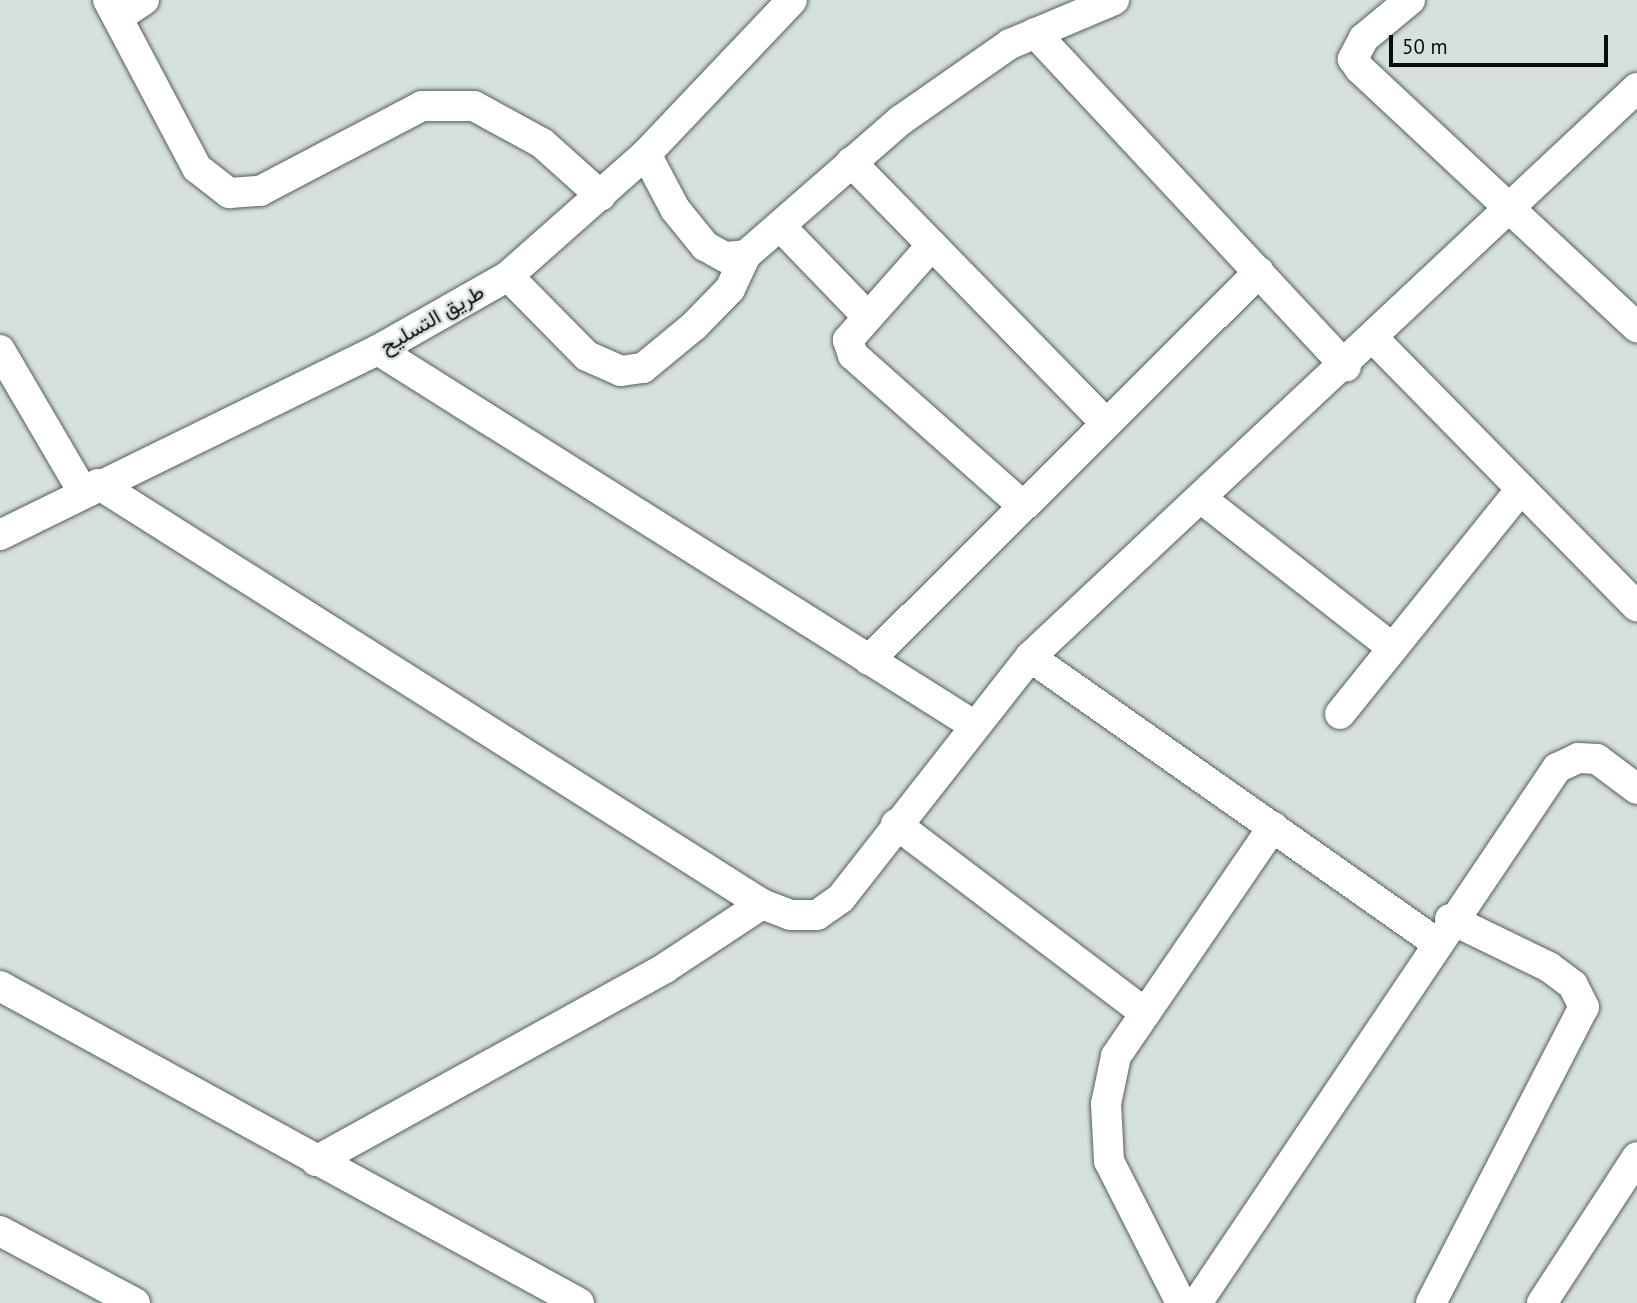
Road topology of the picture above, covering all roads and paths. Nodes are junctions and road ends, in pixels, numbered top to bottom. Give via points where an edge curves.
1 (792, 0) edge
2 (1114, 0) edge
3 (1410, 0) edge
4 (124, 5) edge
5 (1035, 33) junction
6 (1637, 88) edge
7 (646, 153) junction
8 (852, 162) junction
9 (601, 196) junction
10 (1510, 210) junction
11 (782, 228) junction
12 (932, 245) junction
13 (746, 256) junction
14 (1259, 272) junction
15 (508, 276) junction
16 (866, 315) junction
17 (1637, 327) edge
18 (1374, 339) junction
19 (0, 350) edge
20 (378, 350) junction
21 (1346, 366) junction
22 (1106, 423) junction
23 (91, 488) junction
24 (1521, 489) junction
25 (1202, 499) junction
26 (1023, 506) junction
27 (0, 535) edge
28 (1637, 607) edge
29 (1393, 648) junction
30 (1030, 657) junction
31 (869, 660) junction
32 (1340, 714) dead end
33 (972, 724) junction
34 (1637, 789) edge
35 (896, 824) junction
36 (1273, 827) junction
37 (762, 904) junction
38 (1443, 930) junction
39 (0, 986) edge
40 (1145, 1013) junction
41 (1637, 1157) edge
42 (316, 1161) junction
43 (0, 1231) edge
44 (135, 1303) edge
45 (579, 1303) edge
46 (1181, 1303) edge
47 (1197, 1303) edge
48 (1431, 1303) edge
49 (1542, 1303) edge

1 - 7 street, طريق التسليح
2 - 5 street
3 - 10 street via 1364,38 1353,59
4 - 9 street via 197,168 229,193 260,191 422,106 474,106 541,143
5 - 8 street via 901,120
5 - 14 street
6 - 10 street
7 - 9 street, طريق التسليح
7 - 13 street via 705,246 725,257
8 - 11 street
8 - 12 street
9 - 15 street, طريق التسليح
10 - 17 street
10 - 18 street
11 - 13 street
11 - 16 street
12 - 16 street
12 - 22 street
13 - 15 street via 730,289 694,326 643,368 621,371 587,356
14 - 21 street
14 - 22 street
15 - 20 street, طريق التسليح
16 - 26 street via 848,340 853,355
18 - 21 street
18 - 24 street
19 - 23 street
20 - 23 street, طريق التسليح
20 - 31 street
21 - 25 street
22 - 26 street
23 - 27 street, طريق التسليح
23 - 37 street
24 - 28 street
24 - 29 street
25 - 29 street
25 - 30 street
26 - 31 street
29 - 32 street
30 - 33 street
30 - 36 street
31 - 33 street
33 - 35 street
34 - 38 street via 1597,759 1578,758 1557,768
35 - 37 street via 841,898 817,915 790,915
35 - 40 street
36 - 38 street
36 - 40 street
37 - 42 street via 665,968
38 - 47 street
38 - 48 street via 1549,967 1573,985 1584,1007
39 - 42 street
40 - 46 street via 1116,1056 1106,1104 1109,1161
41 - 49 street
42 - 45 street
43 - 44 street

